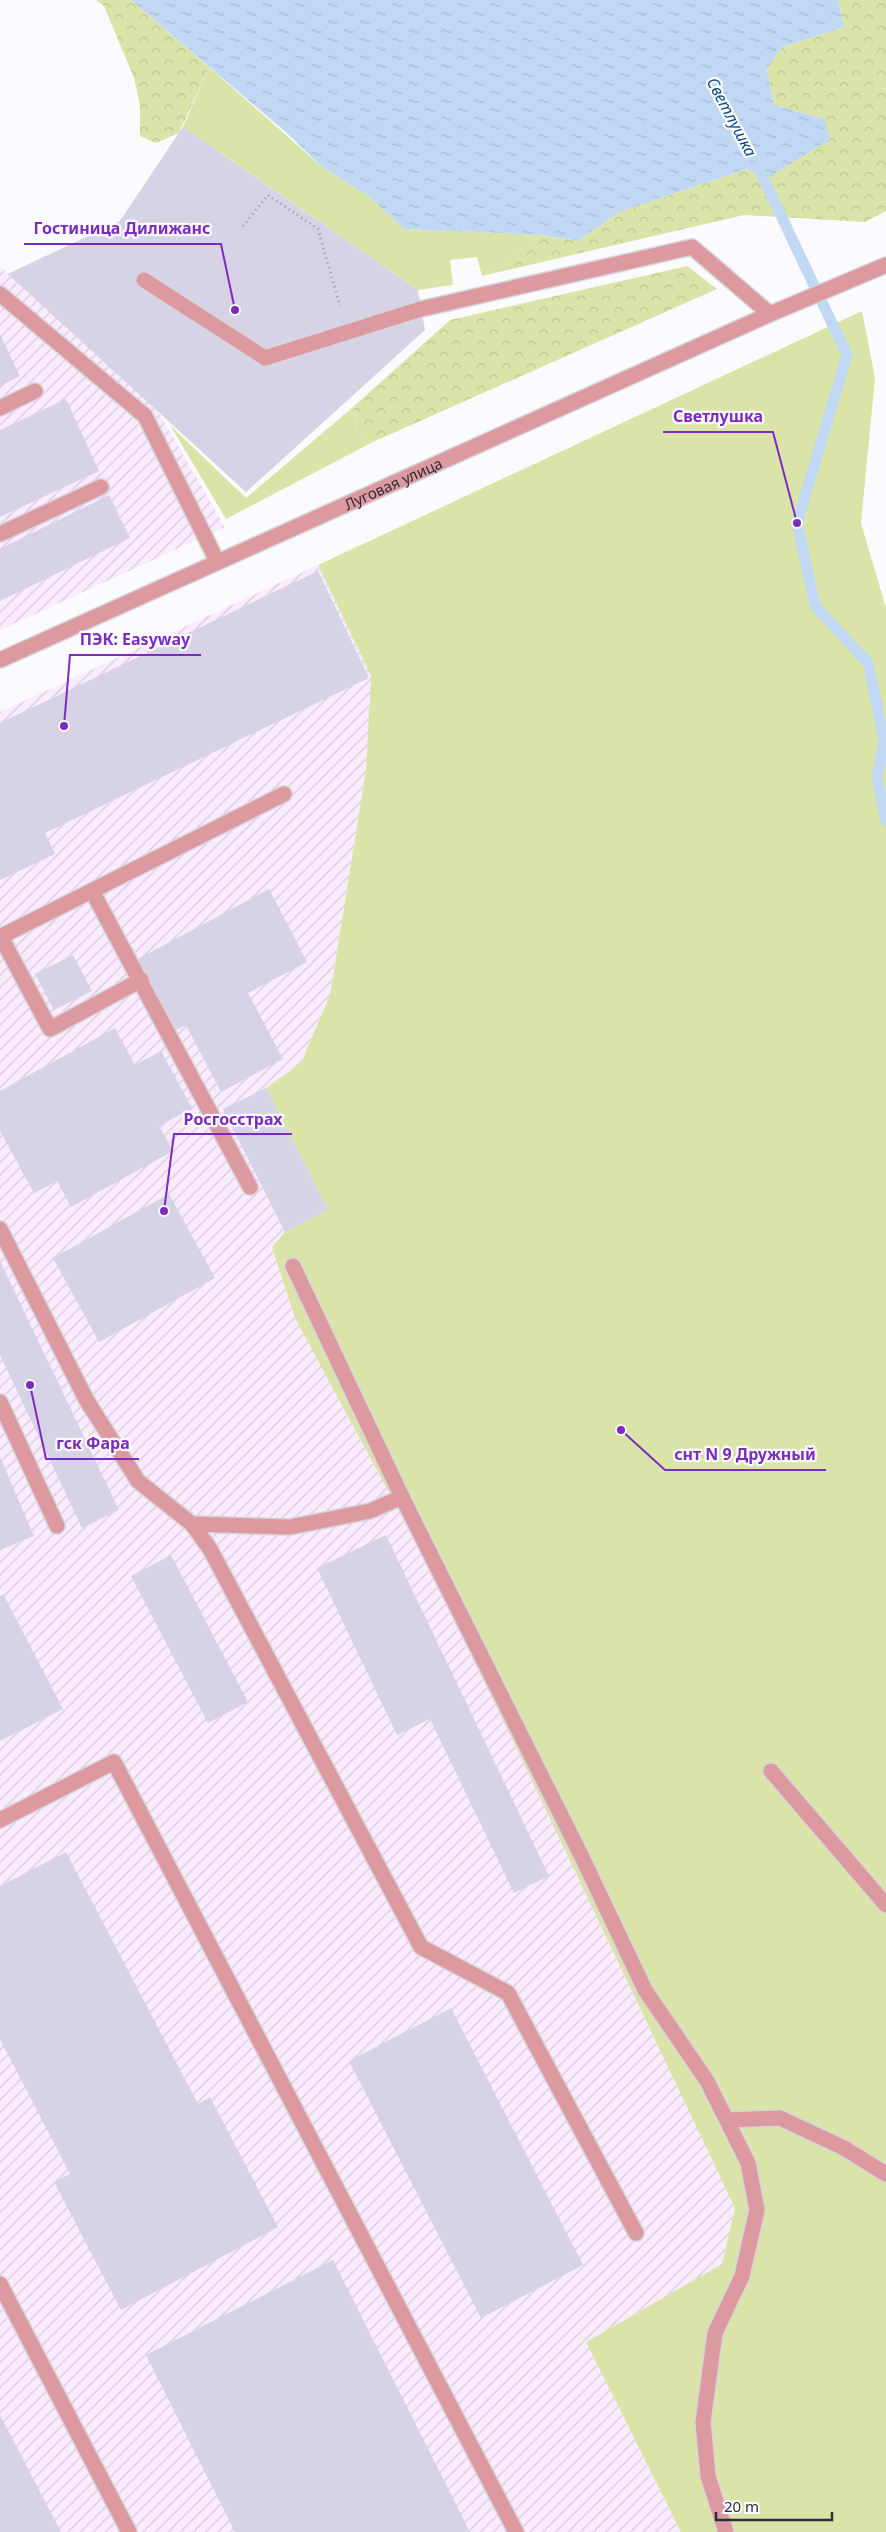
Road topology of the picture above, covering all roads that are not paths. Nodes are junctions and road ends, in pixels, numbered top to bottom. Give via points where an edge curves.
1 (879, 269) edge
2 (144, 280) dead end
3 (0, 294) edge
4 (770, 314) junction
5 (35, 391) dead end
6 (0, 408) edge
7 (101, 487) dead end
8 (0, 534) edge
9 (218, 561) junction
10 (0, 660) edge
11 (284, 794) dead end
12 (92, 890) junction
13 (0, 937) edge
14 (141, 980) junction
15 (250, 1187) dead end
16 (0, 1229) edge
17 (293, 1266) dead end
18 (0, 1402) edge
19 (402, 1496) junction
20 (192, 1524) junction
21 (57, 1526) dead end
22 (771, 1771) dead end
23 (0, 1820) edge
24 (886, 1905) edge
25 (727, 2120) junction
26 (886, 2174) edge
27 (636, 2233) dead end
28 (0, 2284) edge
29 (129, 2532) edge
30 (516, 2532) edge
31 (726, 2532) edge

1 - 4 street, Луговая улица
2 - 4 street via 265,358 421,309 692,247
3 - 9 street via 145,416
4 - 9 street, Луговая улица
5 - 6 street
7 - 8 street
9 - 10 street, Луговая улица
11 - 12 street
12 - 13 street
12 - 14 street
13 - 14 street via 50,1029
14 - 15 street
16 - 20 street via 87,1401 138,1481
17 - 19 street
18 - 21 street
19 - 20 street via 370,1511 290,1527
19 - 25 street via 645,1990 707,2081
20 - 27 street via 210,1549 421,1947 508,1992
22 - 24 street
23 - 30 street via 114,1762
25 - 26 street via 780,2118 844,2148
25 - 31 street via 748,2162 757,2210 742,2276 715,2333 703,2422 708,2476
28 - 29 street

